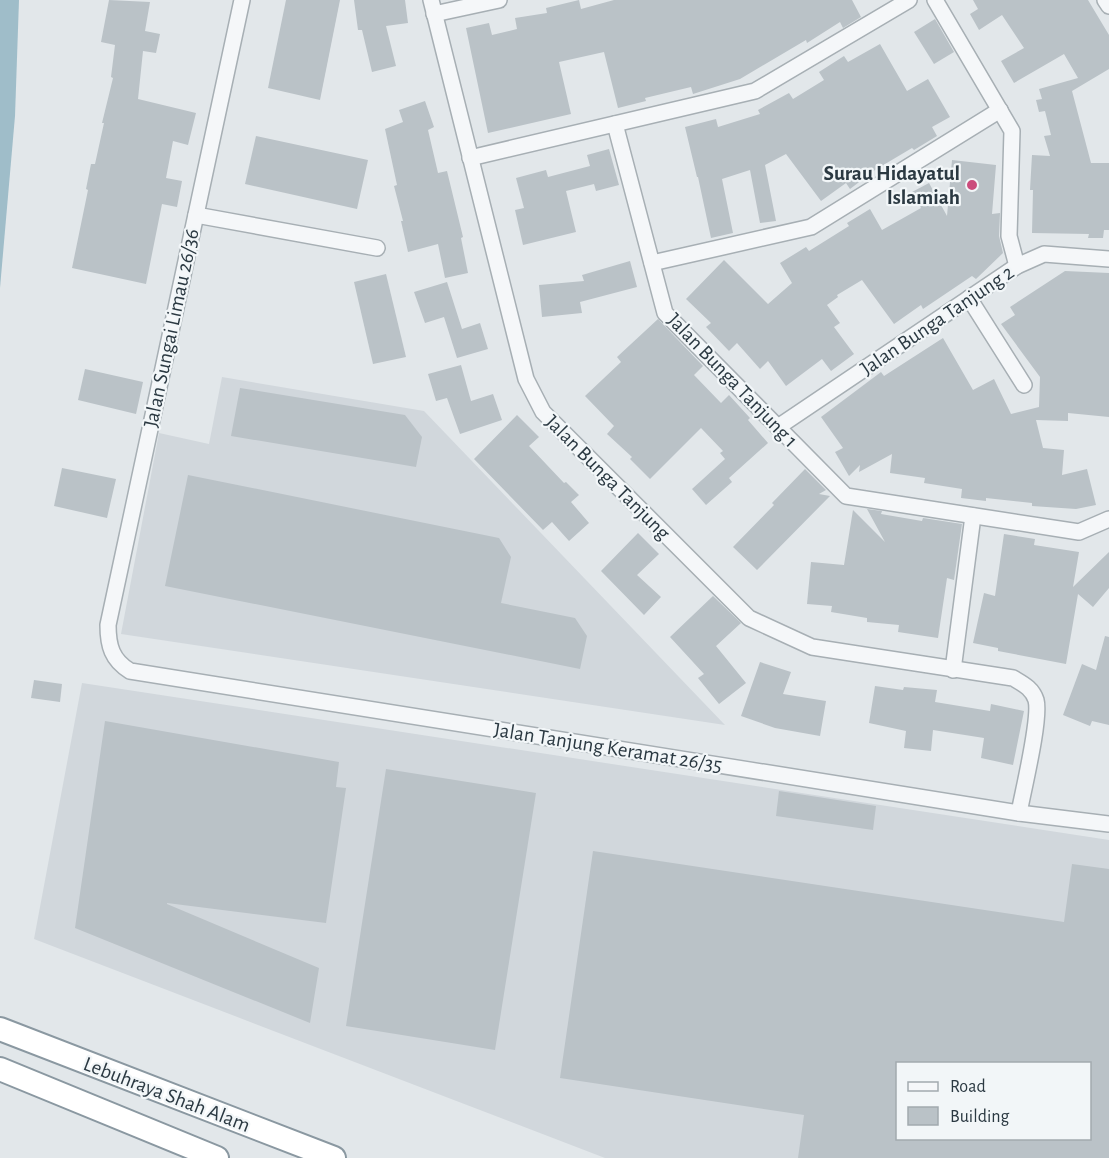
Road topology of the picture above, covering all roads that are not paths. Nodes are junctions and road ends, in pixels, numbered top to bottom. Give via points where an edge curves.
1 (242, 0) edge
2 (499, 0) edge
3 (909, 0) edge
4 (935, 0) edge
5 (1106, 0) edge
6 (1109, 6) edge
7 (432, 7) edge
8 (1000, 110) junction
9 (615, 124) junction
10 (470, 158) junction
11 (196, 215) junction
12 (377, 248) dead end
13 (1109, 259) edge
14 (652, 263) junction
15 (1017, 266) junction
16 (969, 298) junction
17 (1024, 385) dead end
18 (778, 427) junction
19 (973, 516) junction
20 (1109, 519) edge
21 (113, 656) joint
22 (953, 670) junction
23 (1019, 813) junction
24 (1109, 824) edge
25 (1, 1029) edge
26 (0, 1069) edge
27 (217, 1158) edge
28 (334, 1158) edge

1 - 11 street, Jalan Sungai Limau 26/36
2 - 7 street
3 - 9 street via 755,91
4 - 8 street
5 - 6 street
7 - 10 street, Jalan Bunga Tanjung
8 - 14 street via 811,227
8 - 15 street via 1012,131 1009,236
9 - 10 street
9 - 14 street, Jalan Bunga Tanjung 1
10 - 22 street, Jalan Bunga Tanjung via 526,379 543,411 749,618 812,647
11 - 12 street
11 - 21 street, Jalan Sungai Limau 26/36 via 108,625
13 - 15 street, Jalan Bunga Tanjung 2 via 1044,254
14 - 18 street, Jalan Bunga Tanjung 1 via 665,313
15 - 16 street, Jalan Bunga Tanjung 2
16 - 17 street
16 - 18 street, Jalan Bunga Tanjung 2
18 - 19 street, Jalan Bunga Tanjung 1 via 846,496
19 - 20 street via 1079,532
19 - 22 street
21 - 23 street, Jalan Tanjung Keramat 26/35 via 130,671
22 - 23 street, Jalan Bunga Tanjung via 1013,678 1028,687 1036,701
23 - 24 street, Jalan Tanjung Keramat 26/35
25 - 28 highway, Lebuhraya Shah Alam
26 - 27 highway, Lebuhraya Shah Alam

